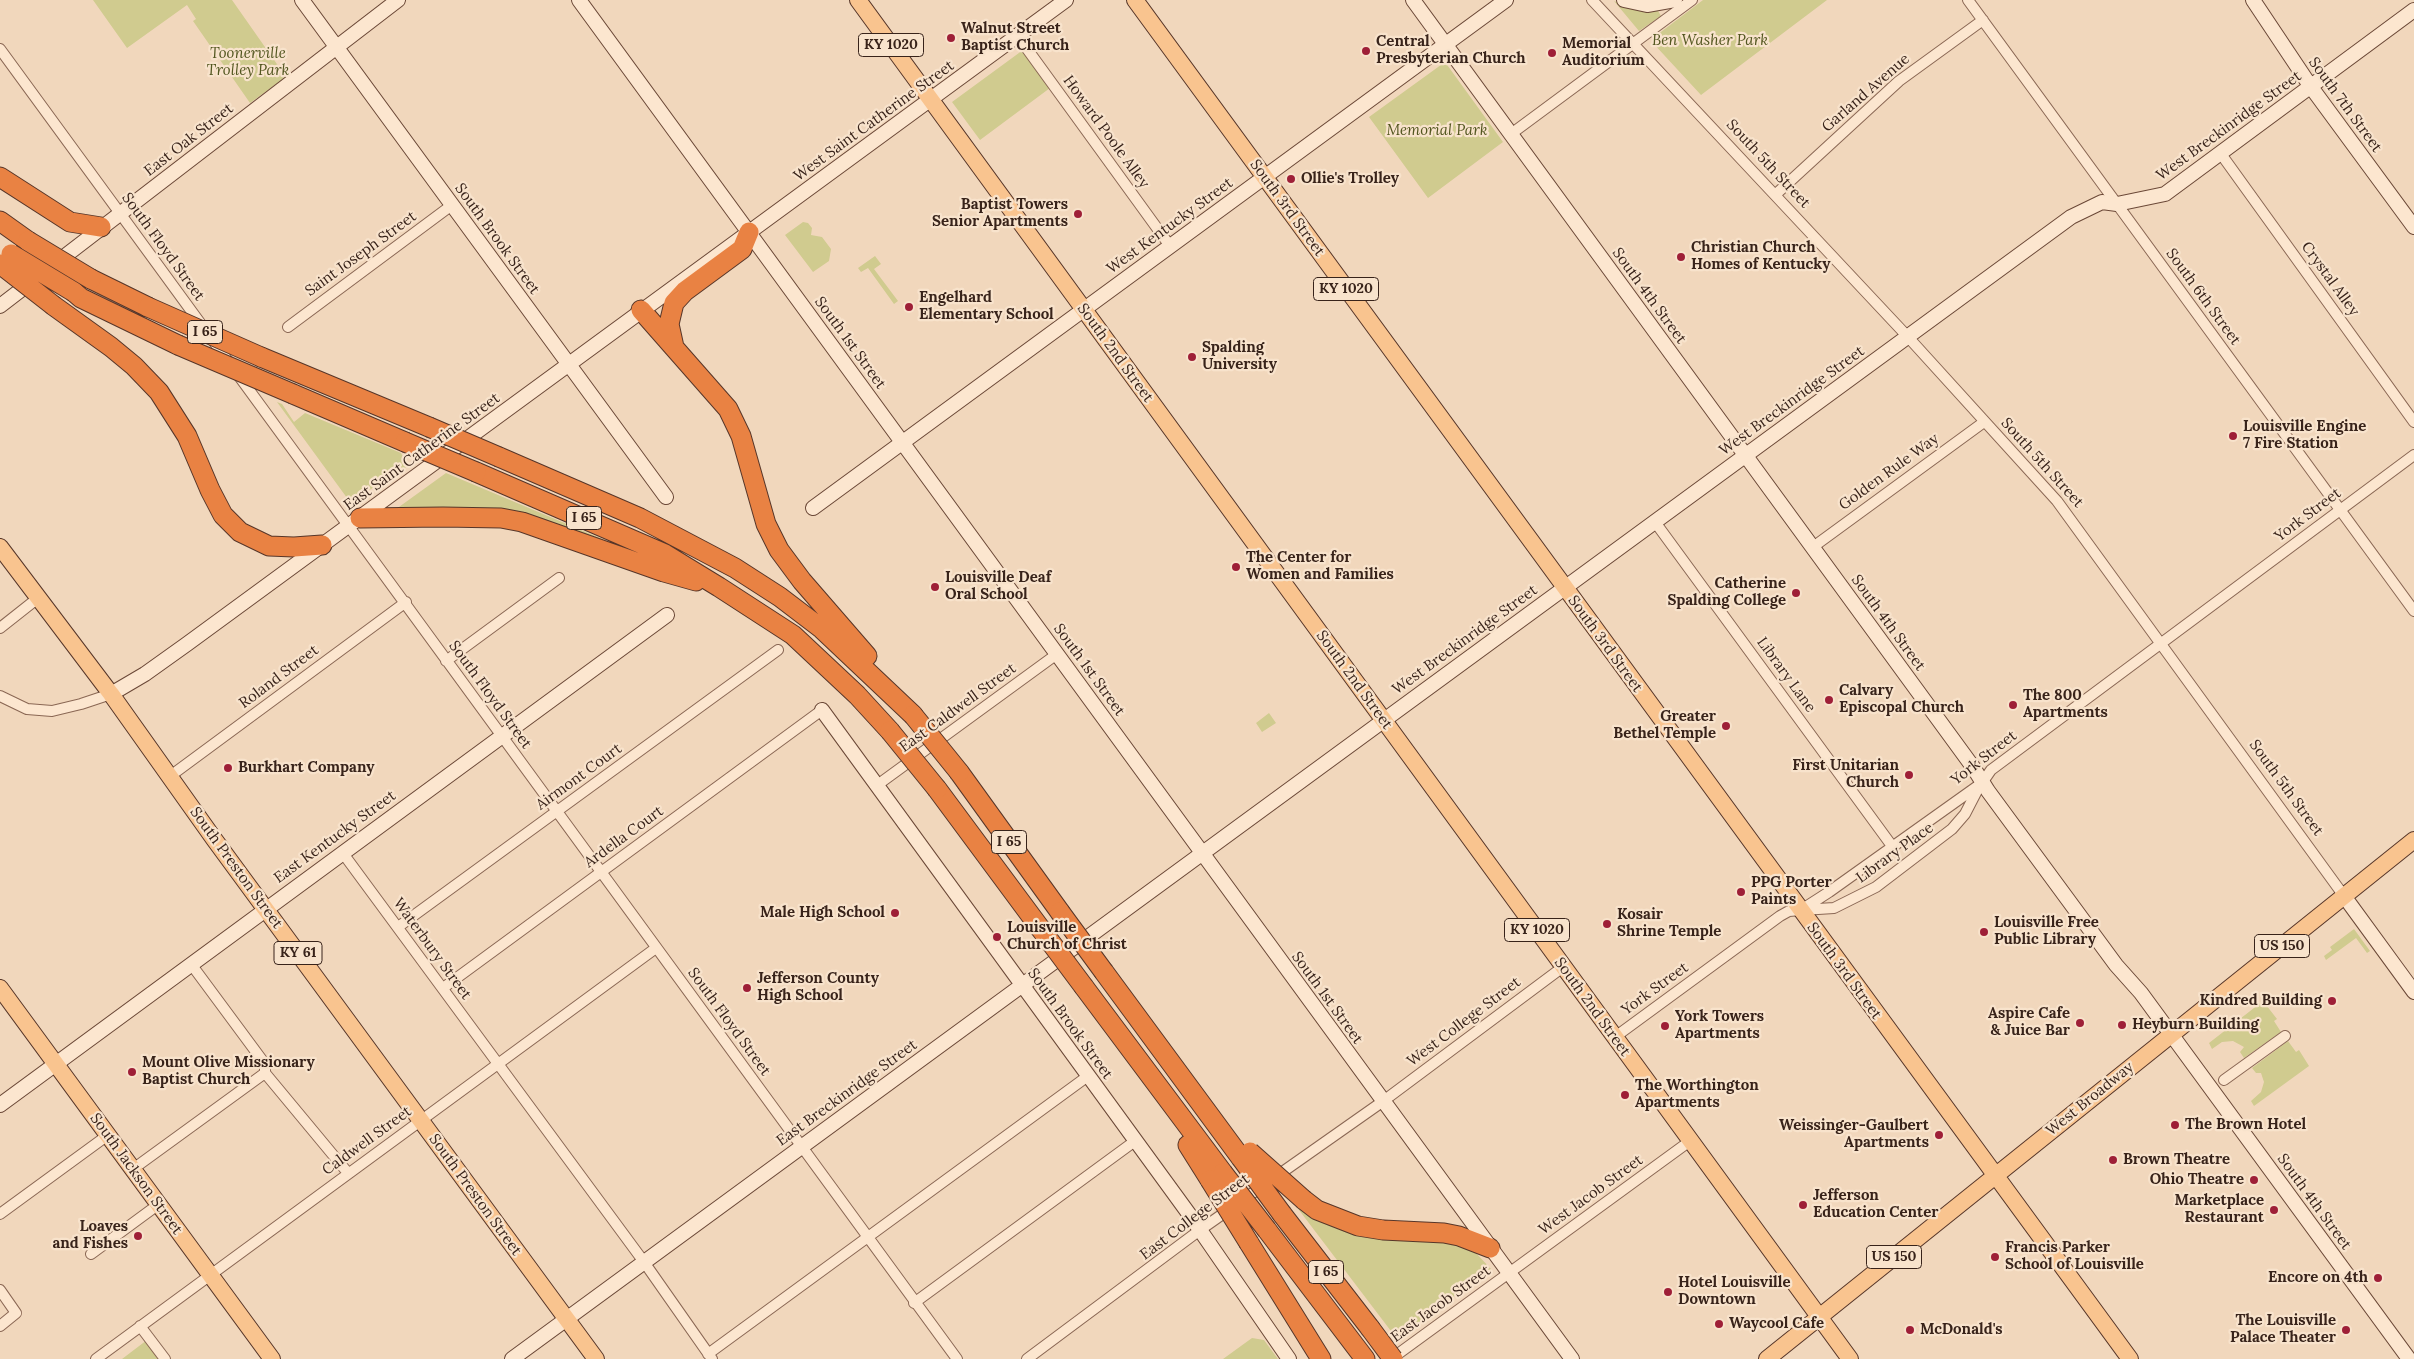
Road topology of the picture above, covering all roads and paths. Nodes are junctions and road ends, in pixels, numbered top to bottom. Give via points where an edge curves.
1 (302, 0) edge
2 (398, 0) edge
3 (579, 0) edge
4 (858, 0) edge
5 (1066, 0) edge
6 (1135, 0) edge
7 (1413, 0) edge
8 (1506, 0) edge
9 (1592, 0) edge
10 (1624, 0) edge
11 (1675, 0) edge
12 (1692, 0) edge
13 (1968, 0) edge
14 (2253, 0) edge
15 (2414, 10) edge
16 (1983, 20) junction
17 (1017, 35) junction
18 (1446, 45) junction
19 (1634, 45) junction
20 (0, 48) edge
21 (337, 48) junction
22 (2311, 87) junction
23 (930, 99) junction
24 (1511, 134) junction
25 (2221, 154) junction
26 (1264, 177) junction
27 (0, 178) edge
28 (1775, 195) junction
29 (2117, 204) junction
30 (452, 205) junction
31 (120, 213) junction
32 (0, 221) edge
33 (2414, 227) edge
34 (100, 228) junction
35 (749, 232) junction
36 (1170, 246) junction
37 (4, 255) edge
38 (0, 306) edge
39 (1083, 309) junction
40 (641, 310) junction
41 (288, 327) dead end
42 (1908, 336) junction
43 (674, 347) junction
44 (569, 364) junction
45 (1984, 422) junction
46 (2414, 422) edge
47 (902, 442) junction
48 (2414, 455) edge
49 (1745, 456) junction
50 (666, 497) dead end
51 (813, 508) dead end
52 (2340, 510) junction
53 (355, 522) junction
54 (1655, 522) junction
55 (322, 545) junction
56 (0, 547) edge
57 (1813, 547) junction
58 (687, 573) junction
59 (559, 578) dead end
60 (1564, 587) junction
61 (38, 598) junction
62 (406, 602) junction
63 (2414, 611) edge
64 (667, 615) dead end
65 (0, 628) edge
66 (836, 630) junction
67 (2162, 644) junction
68 (778, 650) dead end
69 (1056, 654) junction
70 (446, 661) junction
71 (111, 694) junction
72 (0, 696) edge
73 (822, 710) joint
74 (1384, 720) junction
75 (501, 736) junction
76 (169, 777) junction
77 (1982, 783) junction
78 (876, 786) junction
79 (556, 811) junction
80 (2414, 840) edge
81 (1892, 846) junction
82 (342, 852) junction
83 (1202, 853) junction
84 (600, 873) junction
85 (2344, 896) junction
86 (266, 909) junction
87 (1801, 910) junction
88 (398, 927) junction
89 (656, 948) junction
90 (191, 964) junction
91 (1563, 967) junction
92 (1022, 985) junction
93 (0, 988) edge
94 (443, 988) junction
95 (2414, 992) edge
96 (2172, 1035) junction
97 (2285, 1036) dead end
98 (1615, 1037) junction
99 (497, 1063) junction
100 (56, 1064) junction
101 (265, 1073) junction
102 (1088, 1076) junction
103 (2224, 1080) dead end
104 (1382, 1102) junction
105 (0, 1105) edge
106 (420, 1120) junction
107 (108, 1135) junction
108 (1135, 1141) junction
109 (1690, 1141) junction
110 (801, 1147) junction
111 (1245, 1155) junction
112 (133, 1169) junction
113 (348, 1173) junction
114 (1216, 1176) junction
115 (1995, 1176) junction
116 (159, 1204) junction
117 (0, 1214) edge
118 (1200, 1230) junction
119 (867, 1238) junction
120 (1490, 1248) junction
121 (92, 1254) dead end
122 (644, 1262) junction
123 (1509, 1273) junction
124 (210, 1274) junction
125 (0, 1290) edge
126 (914, 1302) junction
127 (1819, 1317) junction
128 (566, 1319) junction
129 (0, 1326) edge
130 (140, 1326) junction
131 (710, 1356) edge
132 (96, 1359) edge
133 (165, 1359) edge
134 (272, 1359) edge
135 (512, 1359) edge
136 (596, 1359) edge
137 (957, 1359) edge
138 (1027, 1359) edge
139 (1289, 1359) edge
140 (1321, 1359) edge
141 (1364, 1359) edge
142 (1392, 1359) edge
143 (1572, 1359) edge
144 (1767, 1359) edge
145 (1850, 1359) edge
146 (2130, 1359) edge
147 (2409, 1359) edge

1 - 21 street, South Brook Street
2 - 21 street, East Oak Street
3 - 35 street, South 1st Street
4 - 23 main road, South 2nd Street / KY 1020
5 - 17 street, West Saint Catherine Street
6 - 26 main road, South 3rd Street / KY 1020
7 - 18 street, South 4th Street
8 - 18 street, West Kentucky Street
9 - 19 street, South 5th Street
10 - 11 street via 1646,5
12 - 19 street
13 - 16 street, South 6th Street
14 - 22 street, South 7th Street
15 - 22 street, West Breckinridge Street
16 - 28 street, Garland Avenue via 1899,81
16 - 29 street, South 6th Street
17 - 23 street, West Saint Catherine Street
17 - 36 street, Howard Poole Alley
18 - 24 street, South 4th Street
18 - 26 street, West Kentucky Street
19 - 24 street
19 - 28 street, South 5th Street
20 - 31 street, South Floyd Street
21 - 30 street, South Brook Street
21 - 31 street, East Oak Street
22 - 25 street, West Breckinridge Street
22 - 33 street, South 7th Street
23 - 35 street, West Saint Catherine Street
23 - 39 main road, South 2nd Street / KY 1020
24 - 49 street, South 4th Street
25 - 29 street, West Breckinridge Street via 2165,194
25 - 46 street, Crystal Alley
26 - 36 street, West Kentucky Street
26 - 60 main road, South 3rd Street / KY 1020
27 - 34 highway via 70,222
28 - 42 street, South 5th Street
29 - 42 street, West Breckinridge Street via 2102,202 2071,217
29 - 52 street, South 6th Street
30 - 41 street, Saint Joseph Street
30 - 44 street, South Brook Street
31 - 34 street, East Oak Street
31 - 53 street, South Floyd Street
32 - 66 highway, I 65, bridge via 91,279 148,307 676,535
34 - 38 street, East Oak Street
35 - 40 street, East Saint Catherine Street
35 - 43 highway via 742,249 676,300 669,324
35 - 47 street, South 1st Street
36 - 39 street, West Kentucky Street
37 - 55 highway, bridge via 54,306 111,346 159,392 187,436 223,514 240,532 269,546
37 - 58 highway, I 65, bridge via 89,302 178,345 604,526 665,554
39 - 47 street, West Kentucky Street
39 - 74 main road, South 2nd Street / KY 1020
40 - 43 highway
40 - 44 street, East Saint Catherine Street
42 - 45 street, South 5th Street
42 - 49 street, West Breckinridge Street
43 - 66 highway via 726,406 737,426 775,543
44 - 50 street, South Brook Street
44 - 53 street, East Saint Catherine Street
45 - 57 street, Golden Rule Way
45 - 67 street, South 5th Street via 2057,501
47 - 51 street
47 - 69 street, South 1st Street
48 - 52 street, York Street
49 - 54 street, West Breckinridge Street
49 - 57 street, South 4th Street
52 - 63 street, South 6th Street
52 - 67 street, York Street
53 - 55 street, East Saint Catherine Street
53 - 58 highway via 443,516 501,518
53 - 62 street, South Floyd Street
54 - 60 street, West Breckinridge Street
54 - 81 street, Library Lane
55 - 71 street, East Saint Catherine Street via 145,674
56 - 61 main road, South Preston Street / KY 61
57 - 77 street, South 4th Street
58 - 114 highway, I 65, bridge via 719,587 793,635 890,731 1124,1040
59 - 70 street
60 - 74 street, West Breckinridge Street
60 - 87 main road, South 3rd Street / KY 1020
61 - 65 street
61 - 71 main road, South Preston Street / KY 61
62 - 70 street, South Floyd Street
62 - 76 street, Roland Street
64 - 75 street, East Kentucky Street
66 - 111 highway, I 65, bridge via 860,646 959,772 1195,1095
67 - 77 street, York Street via 1991,770
67 - 85 street, South 5th Street
68 - 79 street, Airmont Court
69 - 78 street, East Caldwell Street
69 - 83 street, South 1st Street
70 - 75 street, South Floyd Street
71 - 72 street via 52,711 27,709
71 - 76 main road, South Preston Street / KY 61
73 - 78 street, South Brook Street
73 - 84 street, Ardella Court
74 - 83 street, West Breckinridge Street
74 - 91 main road, South 2nd Street / KY 1020
75 - 79 street, South Floyd Street
75 - 82 street, East Kentucky Street
76 - 86 main road, South Preston Street / KY 61
77 - 81 street, York Street
77 - 87 street, Library Place via 1965,814 1952,829 1876,887 1834,908
77 - 96 street, South 4th Street via 2116,965
78 - 92 street, South Brook Street
79 - 84 street, South Floyd Street
79 - 88 street, Airmont Court
80 - 85 main road, West Broadway / US 150
81 - 87 street, York Street
82 - 86 street, East Kentucky Street
82 - 88 street, Waterbury Street
83 - 92 street, East Breckinridge Street
83 - 104 street, South 1st Street
84 - 89 street, South Floyd Street
84 - 94 street, Ardella Court
85 - 95 street, South 5th Street
85 - 96 main road, West Broadway / US 150
86 - 90 street, East Kentucky Street
86 - 106 main road, South Preston Street / KY 61
87 - 98 street, York Street via 1780,916
87 - 115 main road, South 3rd Street / KY 1020
88 - 94 street, Waterbury Street
89 - 99 street, Caldwell Street
89 - 110 street, South Floyd Street
90 - 100 street, East Kentucky Street
90 - 101 street via 265,1064
91 - 98 main road, South 2nd Street / KY 1020
91 - 104 street, West College Street
92 - 102 street, South Brook Street
92 - 110 street, East Breckinridge Street
93 - 100 main road, South Jackson Street
94 - 99 street, Waterbury Street
96 - 115 main road, West Broadway / US 150
96 - 147 street, South 4th Street
97 - 103 street
98 - 109 main road, South 2nd Street / KY 1020
99 - 106 street, Caldwell Street
99 - 122 street, Waterbury Street
100 - 105 street, East Kentucky Street
100 - 107 main road, South Jackson Street
101 - 112 street
101 - 113 street
102 - 108 street, South Brook Street
102 - 119 street
104 - 118 street, East College Street
104 - 120 street, South 1st Street
106 - 113 street, Caldwell Street
106 - 128 main road, South Preston Street / KY 61
107 - 112 main road, South Jackson Street
107 - 117 street
108 - 118 street, South Brook Street
108 - 126 street
109 - 123 street, West Jacob Street
109 - 127 main road, South 2nd Street / KY 1020
110 - 119 street, South Floyd Street
110 - 122 street, East Breckinridge Street
111 - 120 highway, bridge via 1317,1210 1358,1226 1444,1233
111 - 142 highway, I 65, bridge via 1282,1214
112 - 116 main road, South Jackson Street
113 - 124 street, Caldwell Street
114 - 140 highway, bridge via 1249,1243
114 - 141 highway, I 65, bridge via 1267,1230
115 - 127 main road, West Broadway / US 150
115 - 146 main road, South 3rd Street
116 - 121 street
116 - 124 main road, South Jackson Street
118 - 138 street, East College Street
118 - 139 street, South Brook Street
119 - 126 street, South Floyd Street
119 - 131 street
120 - 123 street, South 1st Street
122 - 128 street, East Breckinridge Street
122 - 131 street, Waterbury Street
123 - 142 street, East Jacob Street
123 - 143 street, South 1st Street
124 - 130 street, Caldwell Street
124 - 134 main road, South Jackson Street
125 - 129 street via 16,1312
126 - 137 street, South Floyd Street
127 - 144 main road, West Broadway / US 150
127 - 145 main road, South 2nd Street / KY 1020
128 - 135 street, East Breckinridge Street
128 - 136 main road, South Preston Street / KY 61
130 - 132 street, Caldwell Street
130 - 133 street

